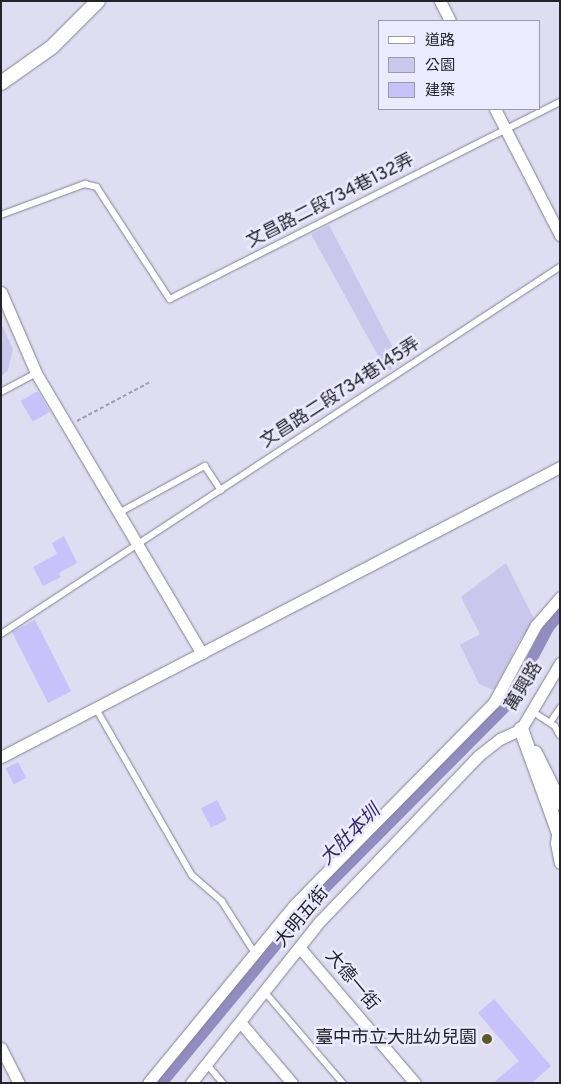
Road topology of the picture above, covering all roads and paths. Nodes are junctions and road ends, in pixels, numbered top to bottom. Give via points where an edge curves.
1 (98, 1) edge
2 (440, 1) edge
3 (450, 20) edge
4 (1, 83) edge
5 (560, 102) edge
6 (496, 110) edge
7 (506, 130) junction
8 (1, 215) edge
9 (560, 235) edge
10 (560, 267) edge
11 (1, 292) edge
12 (36, 373) junction
13 (150, 382) dead end
14 (1, 392) edge
15 (68, 426) junction
16 (560, 467) edge
17 (221, 490) junction
18 (119, 513) junction
19 (138, 545) junction
20 (560, 597) edge
21 (1, 634) edge
22 (202, 654) junction
23 (560, 662) edge
24 (96, 708) junction
25 (560, 708) edge
26 (532, 712) junction
27 (550, 723) junction
28 (520, 729) junction
29 (560, 734) edge
30 (1, 757) edge
31 (560, 803) edge
32 (559, 830) edge
33 (560, 863) edge
34 (300, 948) junction
35 (254, 951) junction
36 (265, 992) junction
37 (240, 1022) junction
38 (1, 1048) edge
39 (207, 1064) junction
40 (19, 1083) edge
41 (148, 1083) edge
42 (191, 1083) edge
43 (223, 1083) edge
44 (292, 1083) edge
45 (343, 1083) edge
46 (415, 1083) edge

1 - 4 street via 52,47
2 - 3 street
5 - 7 lane, 文昌路二段734巷132弄
6 - 7 street
7 - 8 lane, 文昌路二段734巷132弄 via 170,300 97,186 85,184 57,192
7 - 9 street
10 - 17 lane, 文昌路二段734巷145弄
11 - 12 street
12 - 14 lane
12 - 15 street
13 - 15 path
15 - 18 street
16 - 22 street
17 - 18 lane via 205,466
17 - 19 lane, 文昌路二段734巷145弄
18 - 19 street
19 - 21 lane, 文昌路二段734巷145弄
19 - 22 street
20 - 35 street via 536,625 494,702 295,904
22 - 24 street
23 - 26 street, 萬興路
24 - 30 street
24 - 35 lane via 192,876 222,901
25 - 27 lane
26 - 27 lane
26 - 28 street, 萬興路
27 - 29 lane
28 - 31 street via 548,775
28 - 32 street
28 - 34 street, 大明五街 via 478,756 320,921
32 - 33 street via 556,842
34 - 36 street, 大明五街
34 - 46 street, 大德一街
35 - 41 street
36 - 37 street, 大明五街
36 - 45 lane
37 - 39 street, 大明五街
37 - 44 street
38 - 40 street
39 - 42 street, 大明五街
39 - 43 lane

